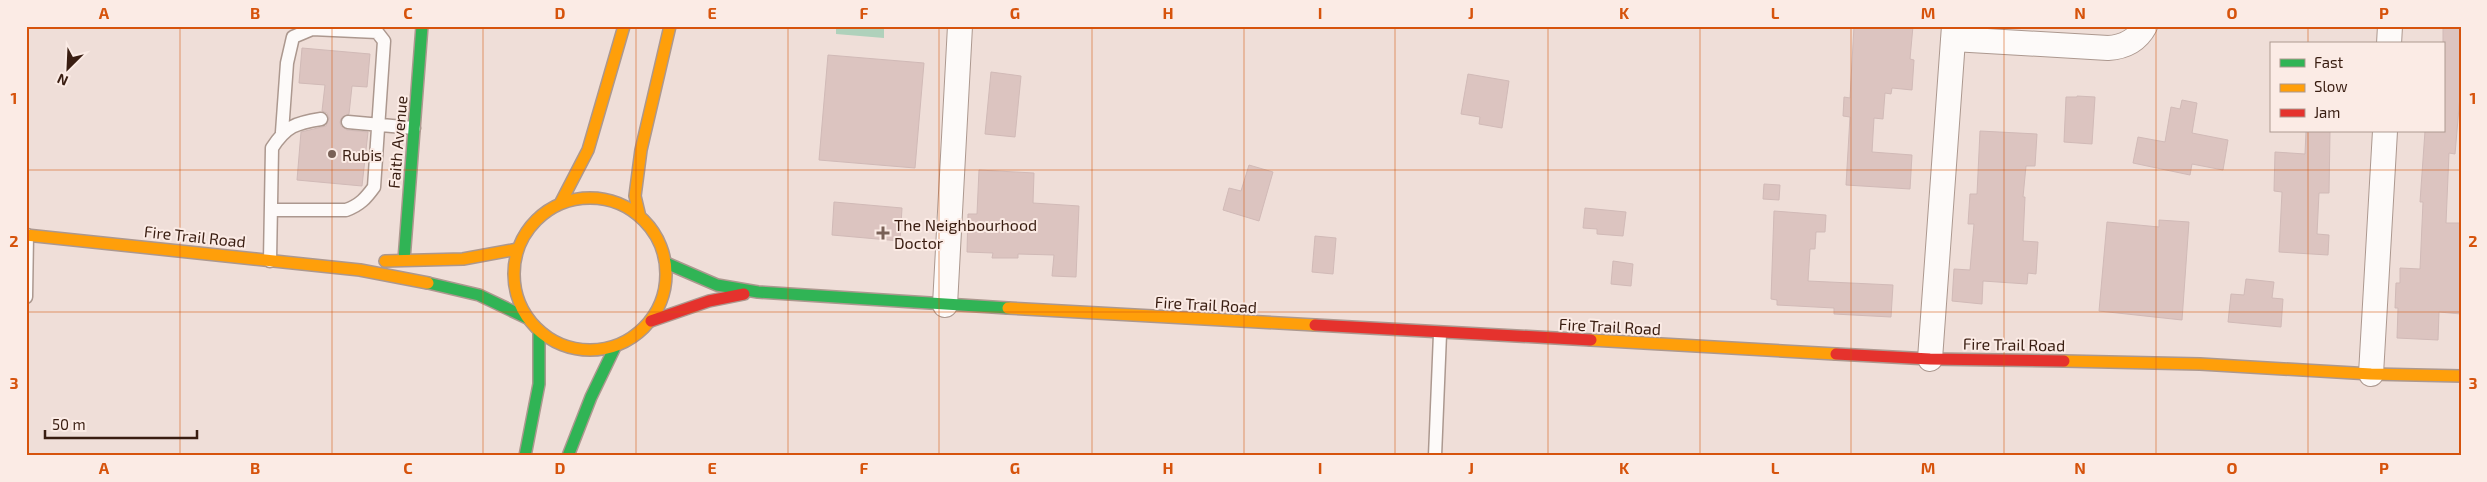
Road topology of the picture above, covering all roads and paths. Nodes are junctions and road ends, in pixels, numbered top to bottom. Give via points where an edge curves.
1 (422, 26) edge
2 (624, 26) edge
3 (670, 26) edge
4 (960, 26) edge
5 (2145, 26) edge
6 (2390, 26) edge
7 (1953, 33) edge
8 (2390, 42) edge
9 (321, 120) dead end
10 (348, 122) dead end
11 (380, 125) junction
12 (414, 128) junction
13 (282, 132) junction
14 (2385, 132) edge
15 (560, 204) junction
16 (271, 210) junction
17 (640, 217) junction
18 (27, 235) edge
19 (518, 249) junction
20 (404, 260) junction
21 (270, 261) junction
22 (666, 263) junction
23 (360, 270) junction
24 (758, 292) junction
25 (26, 297) edge
26 (945, 306) junction
27 (528, 318) junction
28 (651, 321) junction
29 (539, 331) junction
30 (1440, 334) junction
31 (615, 347) junction
32 (1930, 359) junction
33 (2371, 374) junction
34 (2461, 376) edge
35 (525, 456) edge
36 (568, 456) edge
37 (1435, 456) edge

1 - 12 main road, Faith Avenue
2 - 15 main road via 588,150
3 - 17 main road via 641,150 635,196
4 - 26 street
5 - 7 street via 2135,40 2122,47 2108,48
6 - 8 street
7 - 32 street
9 - 13 lane via 301,122
10 - 11 lane
11 - 12 lane
11 - 13 lane via 382,36 377,32 312,29 293,37 287,63
11 - 16 lane via 374,186 364,200 346,210
12 - 20 main road, Faith Avenue
13 - 16 lane via 272,148
14 - 33 street
15 - 17 main road via 587,198 602,199 617,203
15 - 19 main road via 534,222
16 - 21 lane
17 - 22 main road via 657,238
18 - 21 main road, Fire Trail Road
18 - 25 lane
19 - 20 main road, Fire Trail Road via 463,259
19 - 27 main road via 514,276 520,304
20 - 23 main road, Fire Trail Road via 380,262
21 - 23 main road, Fire Trail Road
22 - 24 main road, Fire Trail Road via 717,285
22 - 28 main road via 666,288
23 - 27 main road, Fire Trail Road via 381,277 469,291
24 - 26 main road, Fire Trail Road
24 - 28 main road, Fire Trail Road via 709,301
26 - 30 main road, Fire Trail Road
27 - 29 main road
28 - 31 main road via 634,337
29 - 31 main road via 574,349
29 - 35 main road via 539,384
30 - 32 main road, Fire Trail Road
30 - 37 lane
31 - 36 main road
32 - 33 main road, Fire Trail Road via 2200,364
33 - 34 main road, Fire Trail Road

